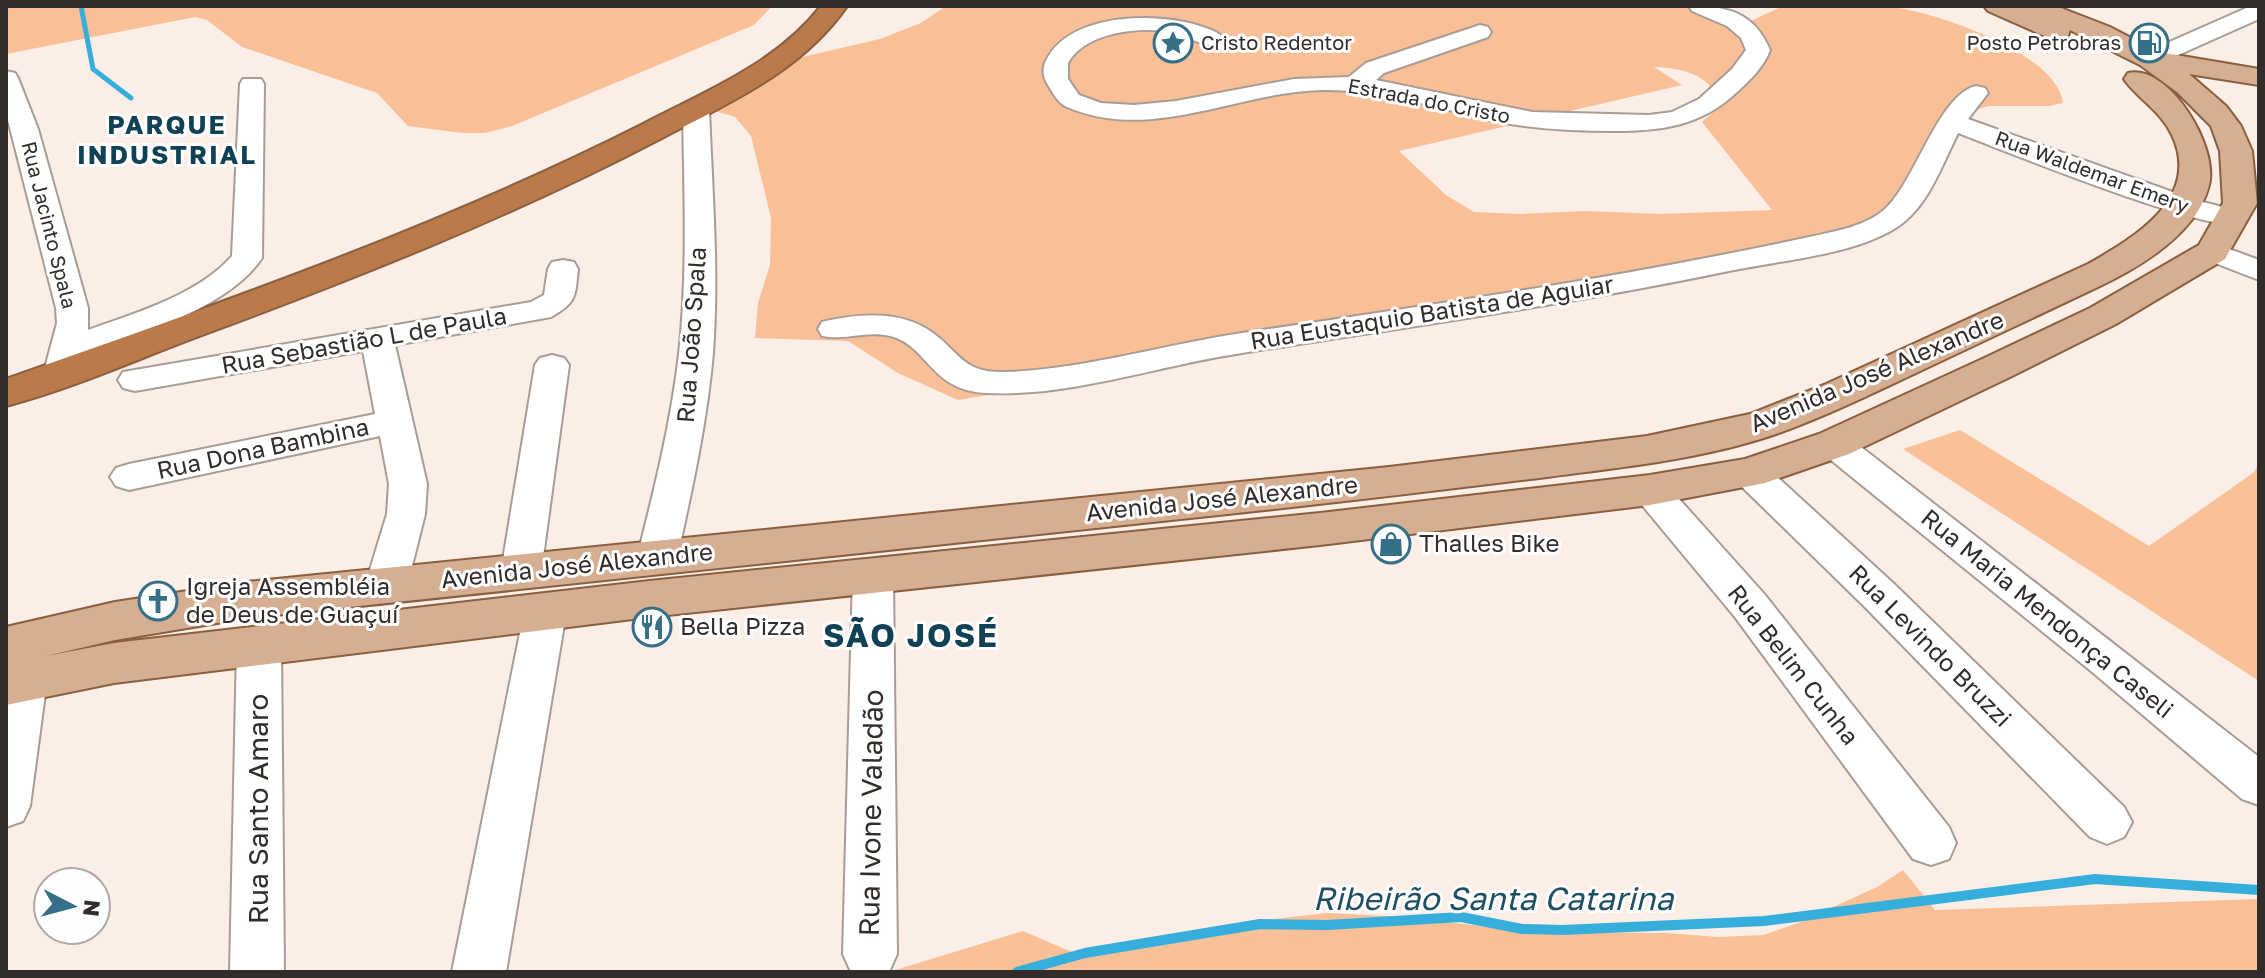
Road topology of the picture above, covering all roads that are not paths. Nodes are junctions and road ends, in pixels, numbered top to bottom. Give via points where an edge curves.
1 (834, 6) edge
2 (1700, 6) edge
3 (1997, 6) edge
4 (2033, 6) edge
5 (2230, 6) edge
6 (2257, 13) edge
7 (1480, 32) dead end
8 (1212, 39) dead end
9 (2097, 50) junction
10 (2150, 59) junction
11 (2259, 77) edge
12 (6, 78) edge
13 (252, 84) dead end
14 (1355, 84) junction
15 (1976, 93) dead end
16 (696, 108) junction
17 (1952, 122) junction
18 (2175, 216) junction
19 (2232, 226) edge
20 (563, 269) dead end
21 (2259, 271) edge
22 (2041, 299) junction
23 (2089, 323) junction
24 (834, 329) dead end
25 (377, 340) junction
26 (63, 362) junction
27 (552, 365) dead end
28 (135, 380) dead end
29 (6, 393) edge
30 (396, 421) junction
31 (1834, 444) junction
32 (1750, 473) junction
33 (129, 477) dead end
34 (1650, 490) junction
35 (1411, 499) junction
36 (657, 558) junction
37 (725, 571) junction
38 (521, 572) junction
39 (873, 575) junction
40 (386, 586) junction
41 (545, 613) junction
42 (259, 647) junction
43 (12, 670) edge
44 (2259, 785) edge
45 (6, 806) edge
46 (2107, 822) dead end
47 (1931, 843) dead end
48 (870, 954) dead end
49 (257, 972) edge
50 (479, 972) edge

1 - 16 highway via 789,54
2 - 14 street, Estrada do Cristo via 1742,26 1758,50 1745,70 1700,109 1668,120 1533,120
3 - 9 main road
4 - 10 main road
5 - 6 street
6 - 10 street
7 - 14 street via 1375,68
8 - 14 street, Estrada do Cristo via 1161,24 1090,34 1062,50 1057,82 1077,103 1131,113 1181,109 1307,84
9 - 10 main road
9 - 18 main road via 2158,95 2179,119 2196,166 2194,190
10 - 11 main road
10 - 19 main road via 2187,86 2226,126 2236,151
12 - 26 street, Rua Jacinto Spala via 25,129 72,308
13 - 26 street via 243,266 208,290
15 - 17 street, Rua Eustaquio Batista de Aguiar
16 - 26 highway via 502,205 265,299
16 - 36 street, Rua João Spala via 696,352 685,438
17 - 18 street, Rua Waldemar Emery
17 - 24 street, Rua Eustaquio Batista de Aguiar via 1901,209 1881,225 1593,289 1003,383 964,379 903,330
18 - 19 main road via 2193,230
18 - 22 main road, Avenida José Alexandre via 2123,260
19 - 21 street
19 - 23 main road
20 - 25 street, Rua Sebastião L de Paula via 559,299 549,306
22 - 23 main road
22 - 35 main road, Avenida José Alexandre via 1840,393 1731,433
23 - 31 main road
25 - 28 street, Rua Sebastião L de Paula
25 - 30 street
26 - 29 highway
27 - 38 street
30 - 33 street, Rua Dona Bambina
30 - 40 street via 409,500
31 - 32 main road
31 - 44 street, Rua Maria Mendonça Caseli
32 - 34 main road
32 - 46 street, Rua Levindo Bruzzi
34 - 35 main road
34 - 47 street, Rua Belim Cunha via 1750,606
35 - 37 main road, Avenida José Alexandre
35 - 39 main road
36 - 37 main road, Avenida José Alexandre
36 - 38 main road, Avenida José Alexandre
37 - 39 main road
37 - 41 main road
38 - 40 main road, Avenida José Alexandre
39 - 48 street, Rua Ivone Valadão
40 - 43 main road, Avenida José Alexandre via 173,611
41 - 42 main road
41 - 50 street
42 - 43 main road
42 - 49 street, Rua Santo Amaro
43 - 45 street

